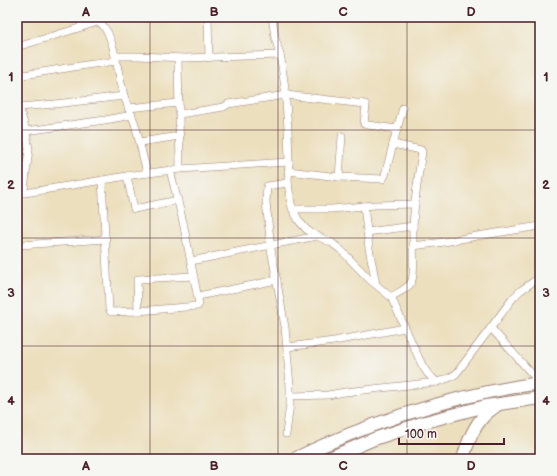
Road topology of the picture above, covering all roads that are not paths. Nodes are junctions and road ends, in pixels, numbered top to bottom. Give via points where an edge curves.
1 (80, 17) edge
2 (208, 17) edge
3 (272, 17) edge
4 (82, 27) junction
5 (17, 47) edge
6 (280, 55) junction
7 (178, 58) junction
8 (209, 58) junction
9 (116, 59) junction
10 (17, 76) edge
11 (286, 95) junction
12 (124, 96) junction
13 (17, 99) edge
14 (179, 103) junction
15 (20, 107) junction
16 (403, 108) dead end
17 (130, 111) junction
18 (180, 114) junction
19 (20, 122) edge
20 (396, 129) junction
21 (26, 131) junction
22 (180, 136) junction
23 (342, 136) dead end
24 (140, 142) junction
25 (393, 144) junction
26 (289, 162) junction
27 (180, 169) junction
28 (170, 170) junction
29 (288, 171) junction
30 (147, 173) junction
31 (127, 176) junction
32 (340, 177) junction
33 (102, 180) junction
34 (288, 183) junction
35 (178, 200) junction
36 (416, 204) junction
37 (364, 206) junction
38 (293, 210) junction
39 (413, 226) junction
40 (540, 226) edge
41 (367, 232) junction
42 (317, 236) junction
43 (106, 239) junction
44 (20, 245) dead end
45 (271, 245) junction
46 (413, 246) junction
47 (191, 261) junction
48 (194, 276) junction
49 (540, 277) edge
50 (277, 280) junction
51 (376, 284) junction
52 (198, 296) junction
53 (391, 297) junction
54 (138, 311) junction
55 (405, 328) junction
56 (491, 328) junction
57 (287, 347) junction
58 (437, 382) junction
59 (540, 383) edge
60 (290, 396) junction
61 (540, 398) edge
62 (497, 405) junction
63 (286, 434) dead end
64 (294, 459) edge
65 (327, 459) edge
66 (462, 459) edge

1 - 4 street
2 - 8 street
3 - 6 street
4 - 5 street
4 - 9 street via 101,23 108,33
6 - 8 street
6 - 11 street
7 - 8 street
7 - 9 street via 138,56
7 - 14 street
9 - 10 street
9 - 12 street
11 - 18 street
11 - 20 street via 365,104 365,124
11 - 26 street
12 - 15 street
12 - 17 street
13 - 15 street
14 - 17 street
14 - 18 street
15 - 19 street
16 - 20 street
17 - 21 street via 105,120
17 - 24 street
18 - 22 street
19 - 21 street
20 - 25 street
21 - 33 street via 29,150 25,193
22 - 24 street
22 - 27 street
23 - 32 street
24 - 30 street
25 - 32 street via 383,179
25 - 36 street via 422,151
26 - 27 street
26 - 29 street
27 - 28 street
28 - 30 street
28 - 35 street
29 - 32 street
29 - 34 street
30 - 31 street
31 - 33 street
31 - 35 street via 134,209
33 - 43 street
34 - 38 street
34 - 45 street via 266,187
35 - 47 street
36 - 37 street
36 - 39 street
37 - 38 street
37 - 41 street
38 - 42 street via 303,226
39 - 41 street
39 - 46 street
40 - 46 street
41 - 51 street
42 - 45 street
42 - 51 street via 341,250
43 - 44 street
43 - 54 street via 109,309 111,312
45 - 47 street
45 - 50 street
46 - 53 street via 411,282 408,287
47 - 48 street
48 - 52 street
48 - 54 street via 138,279
49 - 56 street via 513,298
50 - 52 street
50 - 57 street
51 - 53 street
52 - 54 street via 198,306
53 - 55 street
55 - 57 street
55 - 58 street via 422,365
56 - 58 street via 456,374
56 - 59 street
57 - 60 street
58 - 60 street via 328,395
59 - 64 main road via 478,394 421,409 368,426
60 - 63 street
61 - 62 main road
62 - 65 main road via 399,430
62 - 66 main road via 475,428

